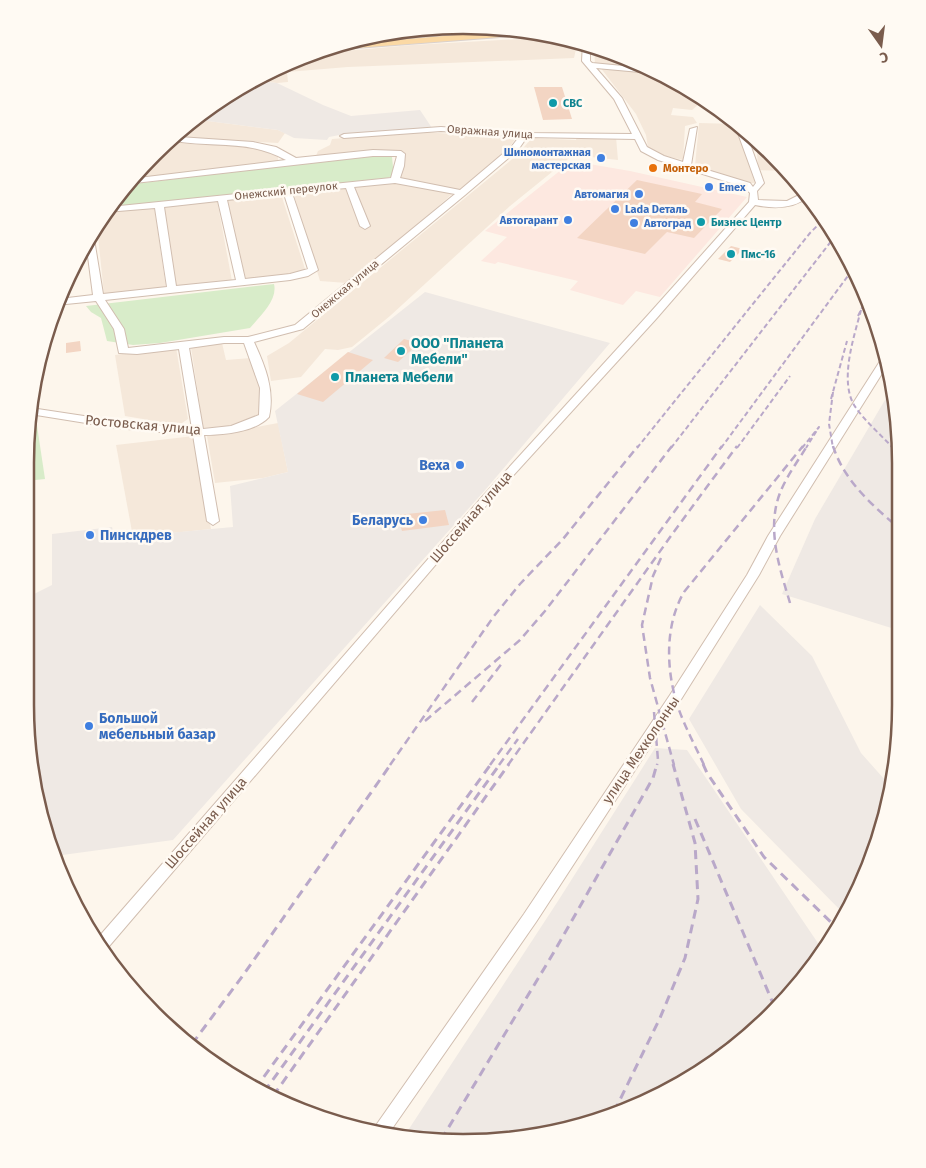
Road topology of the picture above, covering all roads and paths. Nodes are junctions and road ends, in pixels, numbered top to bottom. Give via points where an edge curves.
1 (491, 35) edge
2 (363, 45) edge
3 (585, 52) edge
4 (590, 65) junction
5 (634, 69) edge
6 (694, 129) dead end
7 (344, 136) dead end
8 (525, 136) junction
9 (636, 137) junction
10 (744, 138) edge
11 (181, 139) edge
12 (295, 161) junction
13 (686, 166) junction
14 (395, 180) junction
15 (140, 181) edge
16 (349, 184) junction
17 (287, 191) junction
18 (462, 193) junction
19 (753, 196) junction
20 (222, 198) junction
21 (801, 198) edge
22 (159, 204) junction
23 (117, 209) edge
24 (365, 226) dead end
25 (92, 247) edge
26 (240, 282) junction
27 (172, 290) junction
28 (98, 297) junction
29 (65, 301) edge
30 (248, 340) junction
31 (183, 345) junction
32 (882, 368) edge
33 (37, 412) edge
34 (198, 432) junction
35 (213, 521) dead end
36 (105, 941) edge
37 (384, 1127) edge

1 - 2 main road
3 - 4 street
4 - 5 street
4 - 9 street via 618,98
6 - 13 street
7 - 8 street, Овражная улица via 441,129
8 - 9 street, Овражная улица via 602,134
8 - 18 street, Онежская улица
9 - 13 street via 650,154
10 - 19 street via 760,183
11 - 12 street via 253,144 273,149
12 - 14 street via 401,154
12 - 15 street
13 - 19 street via 742,183
14 - 16 street, Онежский переулок
14 - 18 street, Онежский переулок
16 - 17 street, Онежский переулок
16 - 24 street
17 - 20 street, Онежский переулок
17 - 26 street via 314,270 290,277
18 - 30 street, Онежская улица via 299,327
19 - 21 street via 770,206 796,203
19 - 36 street, Шоссейная улица via 652,317 487,498
20 - 22 street, Онежский переулок
20 - 26 street
22 - 23 street, Онежский переулок
22 - 27 street
25 - 28 street
26 - 27 street
27 - 28 street
28 - 29 street
28 - 31 street, Онежская улица via 119,329 123,351
30 - 31 street, Онежская улица
30 - 34 street, Ростовская улица via 262,374 267,408 264,417 234,429
31 - 34 street
32 - 37 street, улица Мехколонны via 675,698 530,918
33 - 34 street, Ростовская улица via 77,420
34 - 35 street

